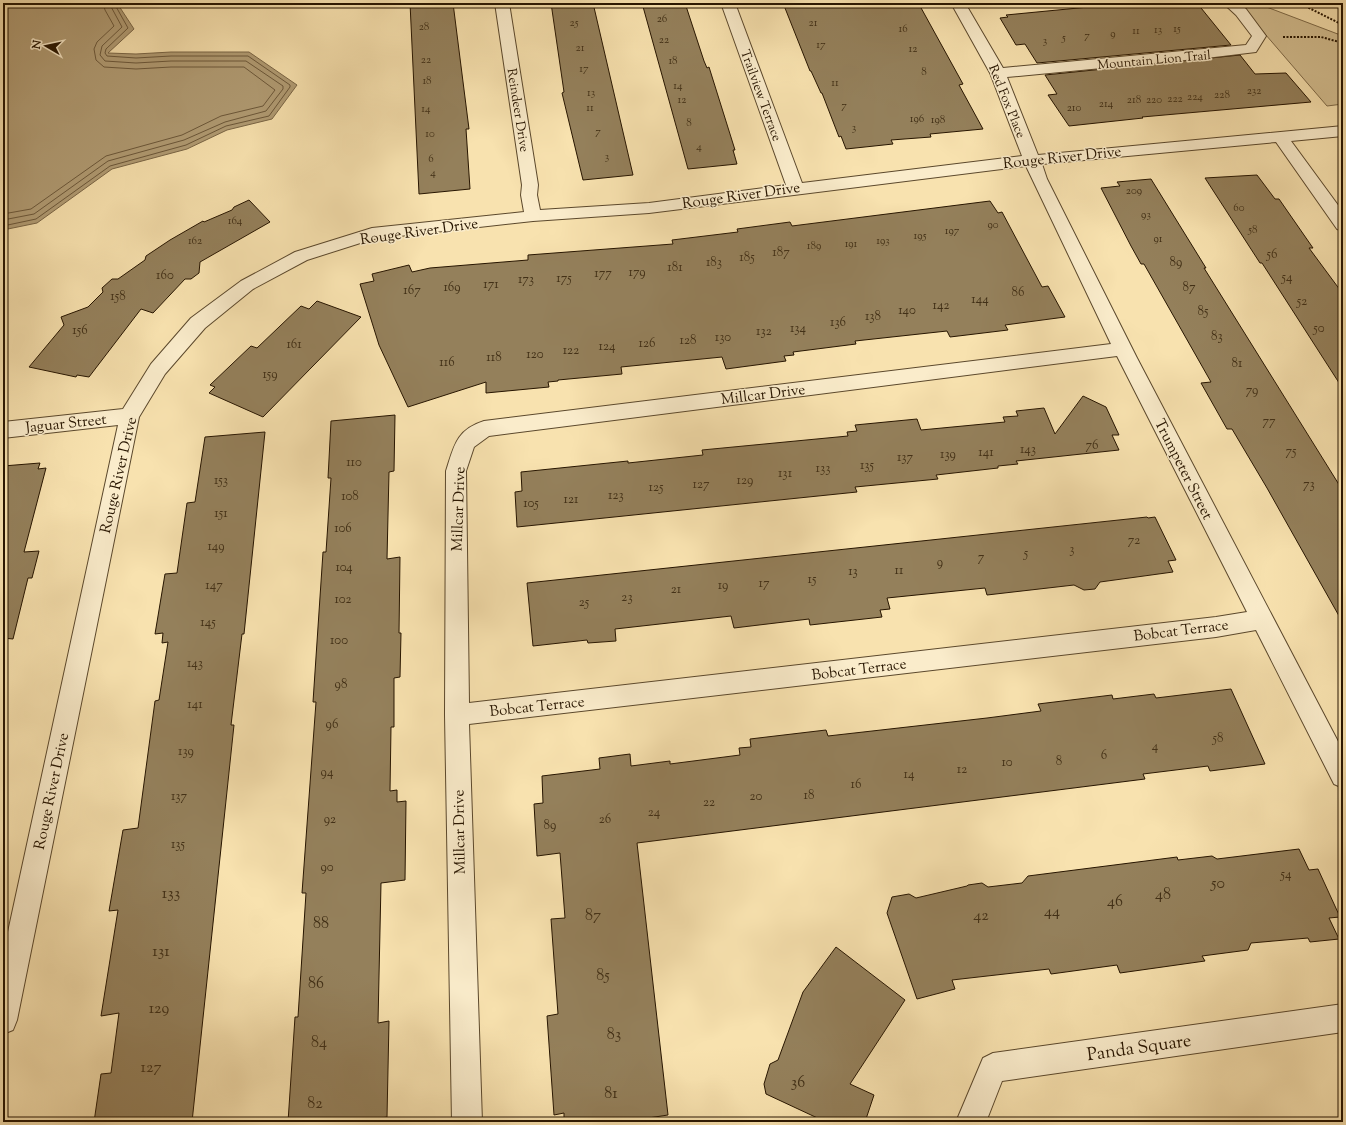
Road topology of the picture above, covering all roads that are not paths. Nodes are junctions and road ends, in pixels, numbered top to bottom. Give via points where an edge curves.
1 (502, 3) edge
2 (728, 3) edge
3 (958, 3) edge
4 (1230, 3) edge
5 (998, 73) junction
6 (1343, 132) edge
7 (1280, 137) junction
8 (1030, 160) junction
9 (795, 188) junction
10 (533, 216) junction
11 (1343, 225) edge
12 (1122, 349) junction
13 (129, 416) junction
14 (3, 430) edge
15 (1261, 619) junction
16 (456, 715) junction
17 (1343, 776) edge
18 (1343, 1018) edge
19 (3, 1020) edge
20 (466, 1122) edge
21 (971, 1122) edge

1 - 10 street, Reindeer Drive
2 - 9 street, Trailview Terrace
3 - 5 street, Red Fox Place
4 - 5 street, Mountain Lion Trail via 1241,12 1259,36 1251,49
5 - 8 street, Red Fox Place
6 - 7 street, Rouge River Drive
7 - 8 street, Rouge River Drive
7 - 11 street
8 - 9 street, Rouge River Drive
8 - 12 street, Trumpeter Street
9 - 10 street, Rouge River Drive via 649,208
10 - 13 street, Rouge River Drive via 372,234 301,256 247,285 198,323 158,369
12 - 15 street, Trumpeter Street
12 - 16 street, Millcar Drive via 484,429 464,443 456,471
13 - 14 street, Jaguar Street
13 - 19 street, Rouge River Drive
15 - 16 street, Bobcat Terrace via 1208,628
15 - 17 street, Trumpeter Street
16 - 20 street, Millcar Drive
18 - 21 street, Panda Square via 993,1068

